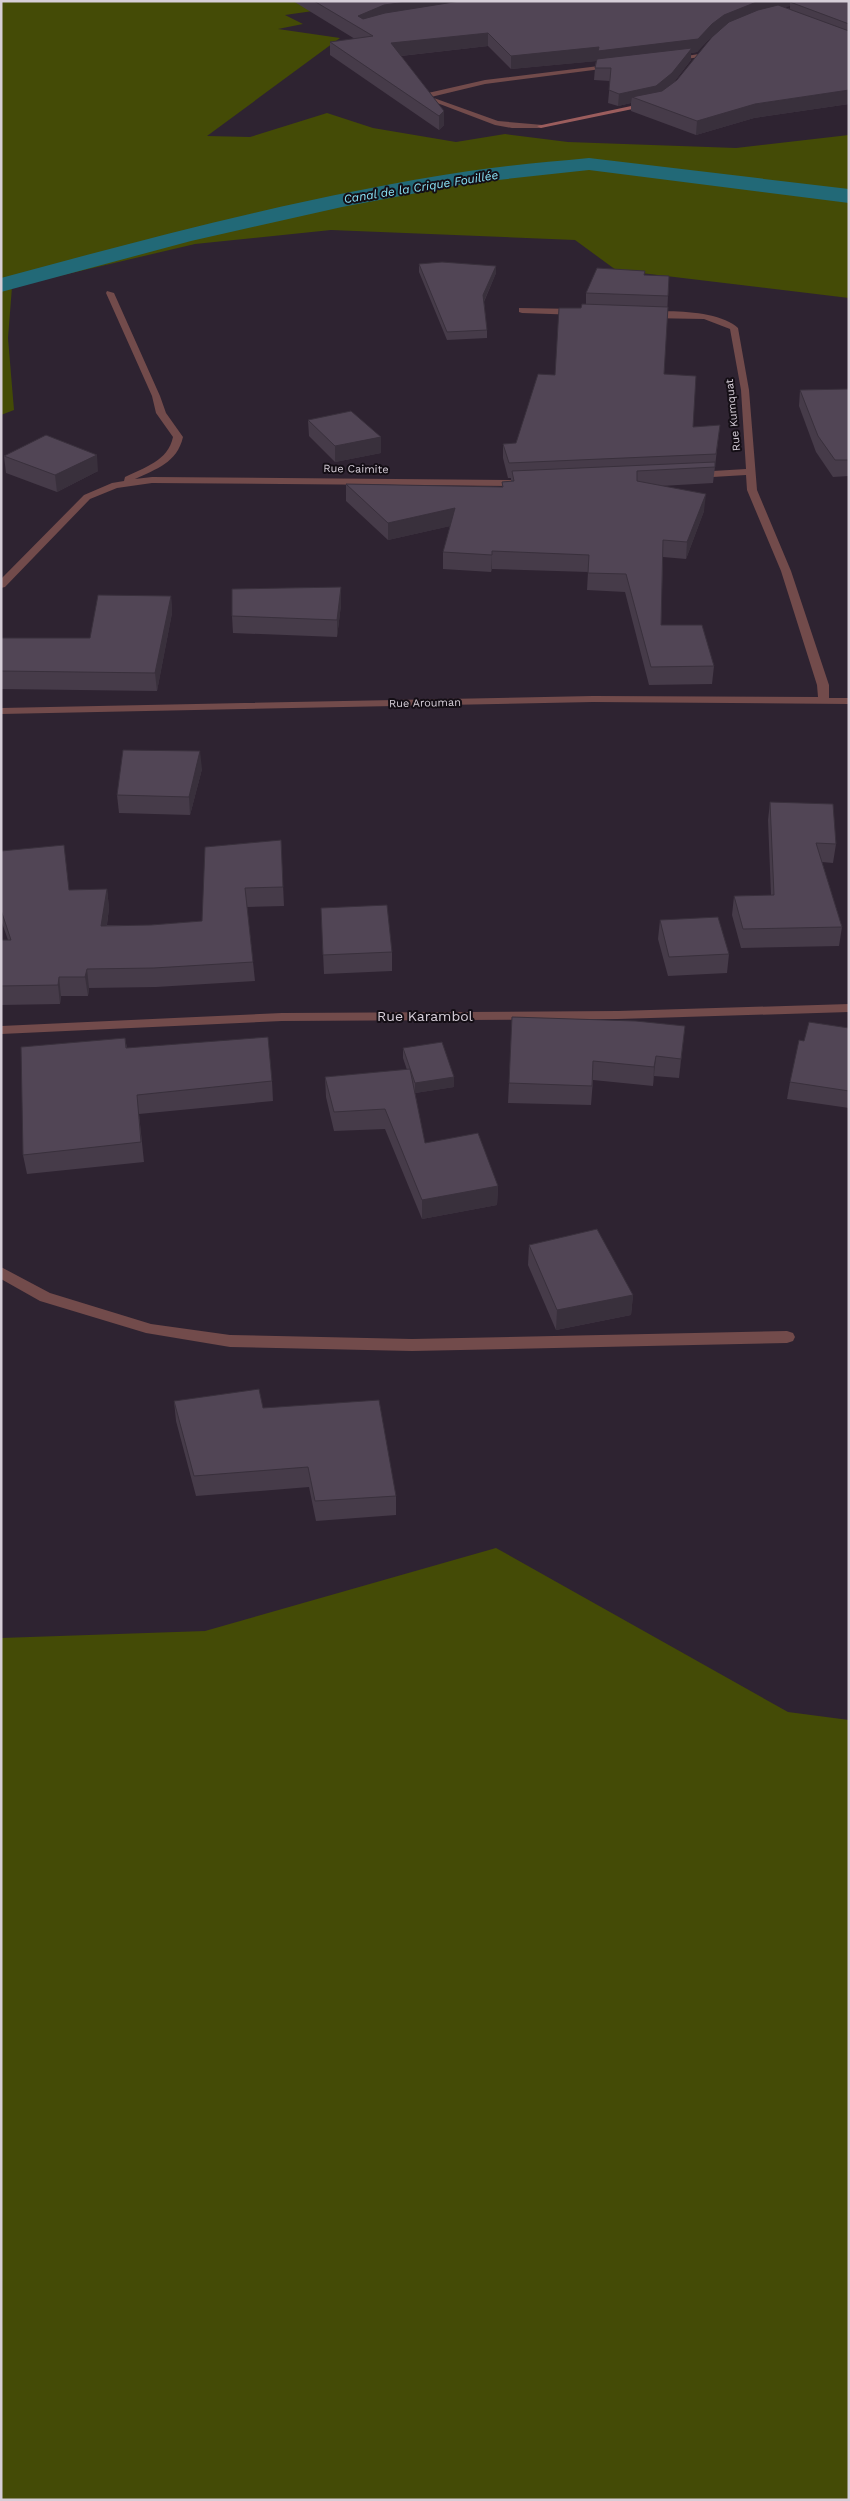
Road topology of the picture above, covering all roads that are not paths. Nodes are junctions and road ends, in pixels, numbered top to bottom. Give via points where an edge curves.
1 (704, 50) edge
2 (699, 56) junction
3 (658, 60) edge
4 (693, 64) edge
5 (620, 65) edge
6 (658, 102) edge
7 (541, 126) joint
8 (110, 293) dead end
9 (522, 310) dead end
10 (591, 313) edge
11 (640, 315) edge
12 (749, 472) junction
13 (681, 476) edge
14 (534, 484) edge
15 (115, 485) junction
16 (1, 585) edge
17 (849, 701) edge
18 (824, 702) junction
19 (1, 710) edge
20 (849, 1008) edge
21 (1, 1030) edge
22 (1, 1272) edge
23 (787, 1337) dead end

1 - 2 street
2 - 3 street
2 - 4 street
5 - 7 street via 465,86 430,94 427,98 503,127
6 - 7 street
8 - 15 street via 161,413 178,437 175,450 159,464
9 - 10 street
11 - 12 street, Rue Kumquat via 708,318 726,321 734,328 745,390
12 - 13 street
12 - 18 street, Rue Kumquat via 752,490 786,570 823,684
14 - 15 street, Rue Caimite via 152,480
15 - 16 street, Rue Caimite via 87,497
17 - 18 street, Rue Arouman
18 - 19 street, Rue Arouman via 593,699
20 - 21 street, Rue Karambol via 618,1015 282,1017
22 - 23 street via 45,1297 151,1329 230,1341 412,1345

